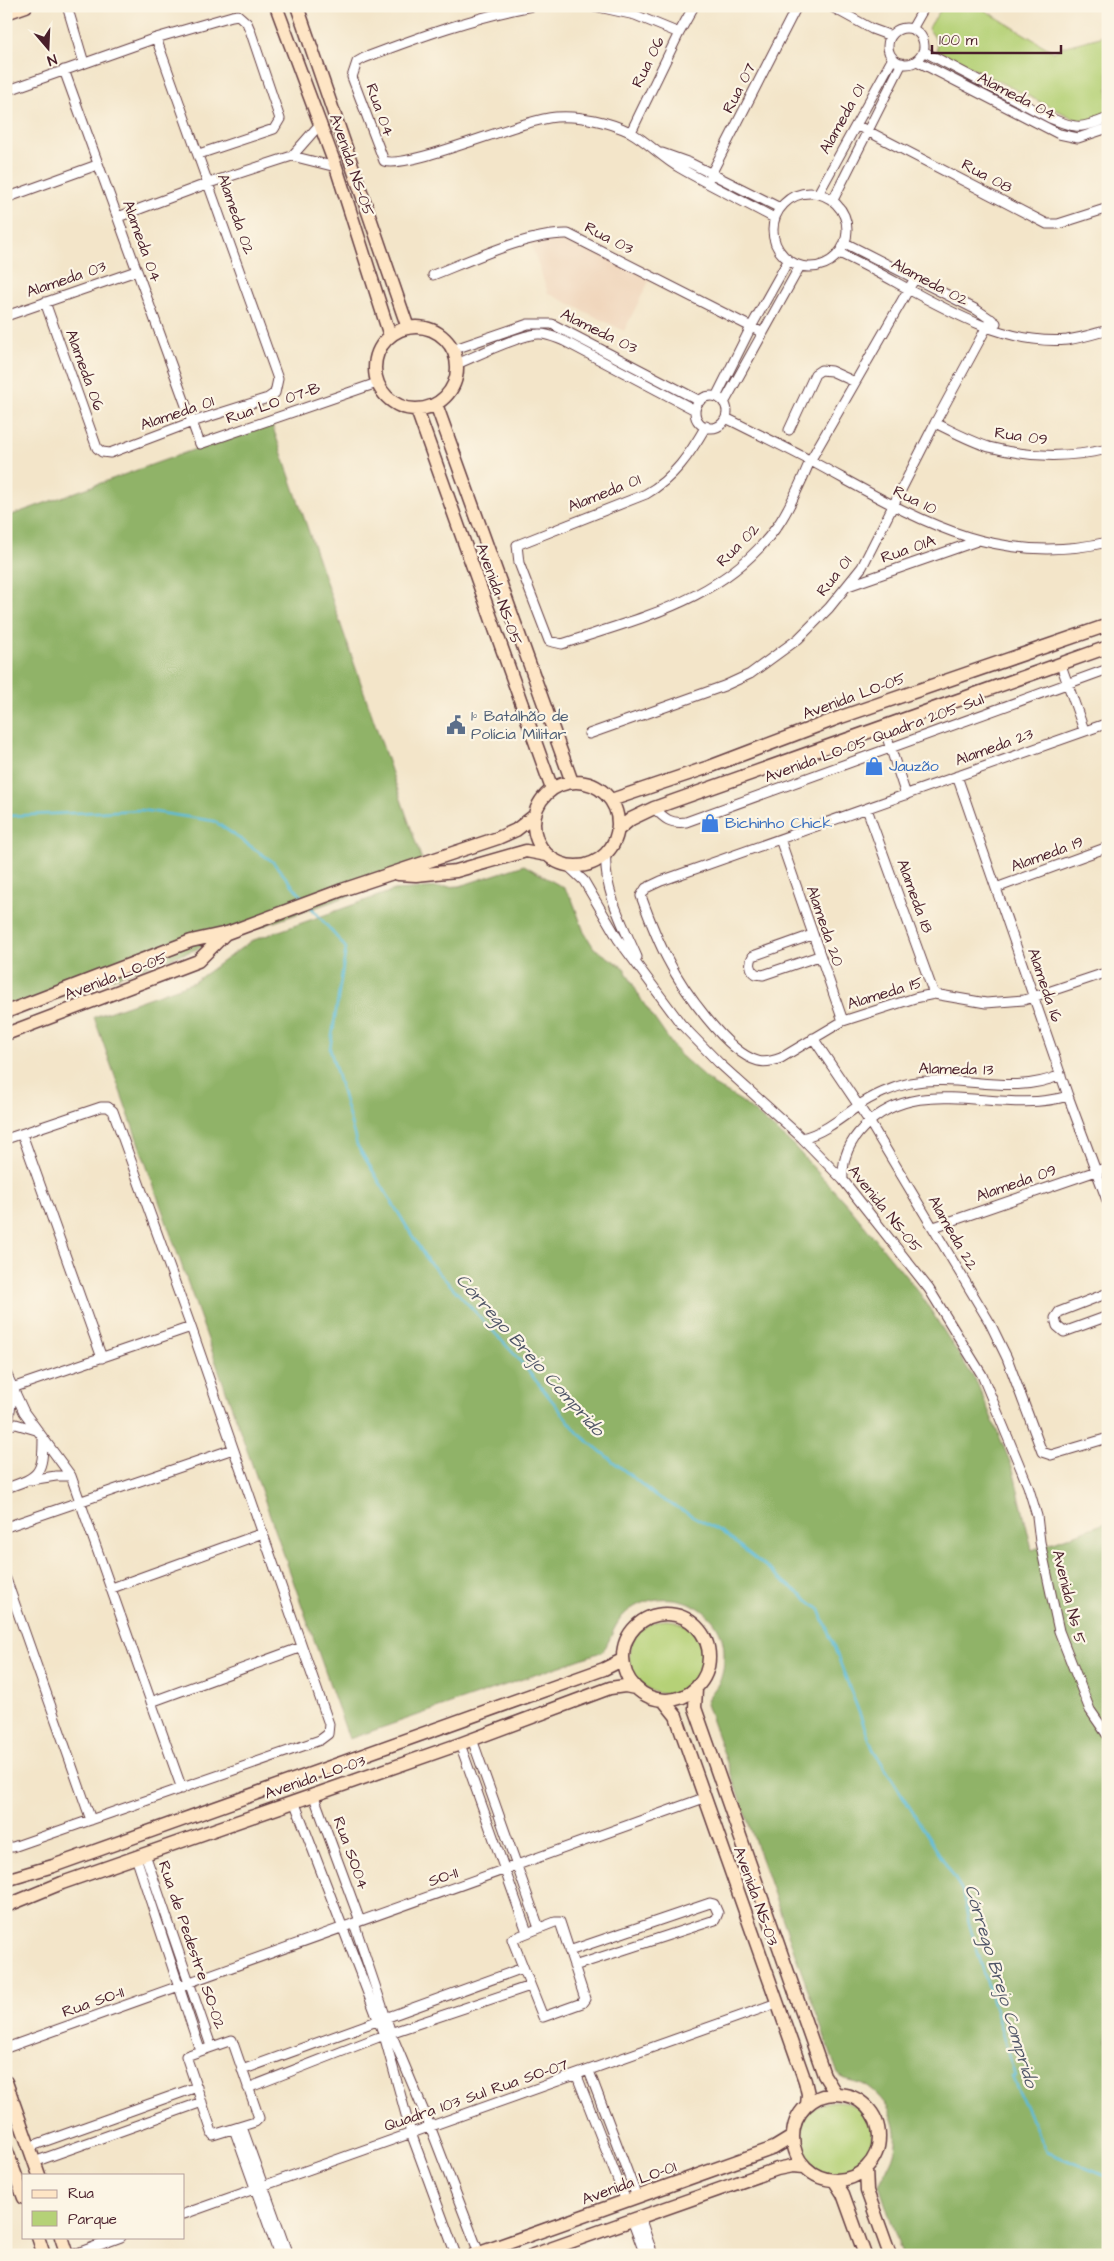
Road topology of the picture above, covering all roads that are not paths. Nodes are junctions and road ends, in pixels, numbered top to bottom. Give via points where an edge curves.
1 (26, 6) edge
2 (67, 6) edge
3 (276, 6) edge
4 (297, 6) edge
5 (532, 6) edge
6 (594, 6) edge
7 (694, 6) edge
8 (798, 6) edge
9 (830, 6) edge
10 (926, 6) edge
11 (6, 13) edge
12 (912, 29) junction
13 (679, 33) junction
14 (892, 36) junction
15 (156, 38) junction
16 (923, 52) junction
17 (893, 58) junction
18 (917, 61) junction
19 (84, 63) junction
20 (902, 63) junction
21 (64, 70) junction
22 (971, 76) junction
23 (983, 82) junction
24 (965, 86) junction
25 (6, 91) edge
26 (978, 93) junction
27 (1108, 118) edge
28 (321, 123) junction
29 (856, 125) junction
30 (1108, 128) edge
31 (870, 130) junction
32 (631, 132) junction
33 (657, 152) junction
34 (199, 154) junction
35 (292, 156) junction
36 (97, 165) junction
37 (336, 167) junction
38 (712, 174) junction
39 (707, 182) junction
40 (209, 183) junction
41 (818, 194) junction
42 (6, 198) edge
43 (833, 200) junction
44 (780, 208) junction
45 (1108, 208) edge
46 (118, 217) junction
47 (774, 218) junction
48 (845, 243) junction
49 (839, 253) junction
50 (788, 261) junction
51 (800, 266) junction
52 (136, 271) junction
53 (433, 274) dead end
54 (914, 278) junction
55 (909, 288) junction
56 (46, 302) junction
57 (6, 316) edge
58 (991, 319) junction
59 (751, 327) junction
60 (408, 328) junction
61 (987, 328) junction
62 (1108, 330) edge
63 (1008, 333) junction
64 (762, 334) junction
65 (390, 336) junction
66 (452, 350) junction
67 (457, 364) junction
68 (855, 382) junction
69 (377, 384) junction
70 (716, 397) junction
71 (268, 398) joint
72 (700, 401) junction
73 (724, 403) junction
74 (436, 404) junction
75 (417, 410) junction
76 (695, 410) junction
77 (726, 418) junction
78 (192, 422) junction
79 (935, 423) junction
80 (706, 426) junction
81 (790, 430) dead end
82 (97, 448) joint
83 (1108, 449) edge
84 (810, 461) junction
85 (892, 507) junction
86 (977, 541) junction
87 (1108, 542) edge
88 (517, 544) joint
89 (848, 586) junction
90 (1108, 625) edge
91 (1108, 647) edge
92 (1061, 664) junction
93 (1108, 669) edge
94 (1068, 683) junction
95 (1108, 723) edge
96 (884, 728) junction
97 (1084, 730) junction
98 (588, 734) dead end
99 (891, 748) junction
100 (956, 776) junction
101 (572, 782) junction
102 (552, 790) junction
103 (906, 795) junction
104 (612, 800) junction
105 (654, 808) junction
106 (868, 809) junction
107 (534, 816) junction
108 (619, 829) junction
109 (780, 840) junction
110 (1108, 848) edge
111 (606, 854) junction
112 (547, 856) junction
113 (568, 866) junction
114 (395, 874) junction
115 (996, 888) junction
116 (227, 933) junction
117 (812, 935) junction
118 (819, 956) junction
119 (642, 968) junction
120 (1108, 972) edge
121 (934, 994) junction
122 (1034, 998) junction
123 (6, 1012) edge
124 (843, 1021) junction
125 (6, 1034) edge
126 (813, 1038) junction
127 (766, 1062) joint
128 (1061, 1075) junction
129 (1068, 1096) junction
130 (859, 1105) junction
131 (869, 1121) junction
132 (22, 1134) junction
133 (802, 1138) junction
134 (6, 1139) edge
135 (1108, 1167) edge
136 (1096, 1171) junction
137 (843, 1180) junction
138 (1108, 1203) edge
139 (934, 1227) junction
140 (1108, 1293) edge
141 (1108, 1316) edge
142 (191, 1327) junction
143 (102, 1358) junction
144 (6, 1373) edge
145 (13, 1389) junction
146 (7, 1425) edge
147 (36, 1430) junction
148 (42, 1438) junction
149 (1108, 1438) edge
150 (233, 1448) junction
151 (71, 1476) junction
152 (29, 1480) junction
153 (6, 1488) edge
154 (79, 1500) junction
155 (1037, 1516) joint
156 (6, 1527) edge
157 (263, 1533) junction
158 (6, 1580) edge
159 (112, 1588) junction
160 (302, 1647) junction
161 (622, 1660) junction
162 (635, 1688) junction
163 (696, 1689) junction
164 (664, 1701) junction
165 (151, 1702) junction
166 (1108, 1736) edge
167 (466, 1742) junction
168 (182, 1789) junction
169 (313, 1794) junction
170 (704, 1798) junction
171 (294, 1801) junction
172 (90, 1820) junction
173 (6, 1847) edge
174 (140, 1855) junction
175 (518, 1866) junction
176 (505, 1871) junction
177 (6, 1880) edge
178 (6, 1906) edge
179 (357, 1922) junction
180 (344, 1927) junction
181 (539, 1928) junction
182 (527, 1932) junction
183 (569, 1951) junction
184 (574, 1966) junction
185 (524, 1968) junction
186 (191, 1983) junction
187 (530, 1986) junction
188 (180, 1987) junction
189 (777, 2003) junction
190 (382, 2020) junction
191 (388, 2034) junction
192 (211, 2046) junction
193 (6, 2048) edge
194 (200, 2050) junction
195 (242, 2070) junction
196 (590, 2071) junction
197 (577, 2076) junction
198 (6, 2082) edge
199 (196, 2087) junction
200 (248, 2088) junction
201 (836, 2094) junction
202 (202, 2102) junction
203 (807, 2105) junction
204 (430, 2126) junction
205 (238, 2128) junction
206 (412, 2133) junction
207 (792, 2137) junction
208 (29, 2147) junction
209 (6, 2149) edge
210 (34, 2162) junction
211 (804, 2167) junction
212 (866, 2168) junction
213 (39, 2174) edge
214 (834, 2180) junction
215 (258, 2187) junction
216 (22, 2193) edge
217 (631, 2199) junction
218 (185, 2214) edge
219 (636, 2219) junction
220 (38, 2238) edge
221 (61, 2238) edge
222 (117, 2238) edge
223 (476, 2254) edge
224 (44, 2255) edge
225 (67, 2255) edge
226 (72, 2255) edge
227 (280, 2255) edge
228 (288, 2255) edge
229 (456, 2255) edge
230 (533, 2255) edge
231 (645, 2255) edge
232 (653, 2255) edge
233 (865, 2255) edge
234 (890, 2255) edge

1 - 11 street
2 - 19 street
3 - 28 street, Avenida NS-05
4 - 60 street, Avenida NS-05
5 - 32 street, Rua 04 via 447,28 357,62 352,77 384,161 396,163 514,126 557,117 595,120
6 - 13 street via 635,15
7 - 13 street, Rua 06
8 - 38 street, Rua 07
9 - 14 street
10 - 12 street
12 - 14 street via 900,29
12 - 16 street via 921,36
13 - 32 street, Rua 06
14 - 17 street via 888,47
15 - 19 street
15 - 34 street, Alameda 02
15 - 34 street via 232,16 244,19 250,30 278,110 278,124 274,129
16 - 18 street
16 - 22 street, Alameda 04
17 - 20 street
17 - 29 street, Alameda 01
18 - 20 street
18 - 24 street, Alameda 04
19 - 21 street
20 - 31 street, Alameda 01
21 - 25 street
21 - 36 street, Alameda 04
22 - 23 street, Alameda 04
22 - 24 street
23 - 26 street
23 - 27 street, Alameda 04 via 1070,126 1078,128
24 - 26 street, Alameda 04
26 - 30 street, Alameda 04 via 1069,138
28 - 35 street
28 - 37 street, Avenida NS-05
29 - 31 street, Rua 08
29 - 41 street, Alameda 01
31 - 43 street, Alameda 01
31 - 45 street, Rua 08 via 1047,224 1058,224
32 - 33 street
33 - 38 street
33 - 39 street
34 - 40 street, Alameda 02
35 - 37 street
35 - 40 street
36 - 42 street
36 - 46 street, Alameda 04
37 - 65 street, Avenida NS-05
38 - 39 street, Rua 07
38 - 44 street
39 - 47 street
40 - 46 street
40 - 71 street, Alameda 02 via 278,379 275,393
41 - 43 street
41 - 44 street via 797,195
43 - 48 street via 844,216 847,227
44 - 47 street
46 - 52 street, Alameda 04
47 - 50 street via 774,242
48 - 49 street
48 - 54 street, Alameda 02
49 - 51 street via 823,265 812,268
49 - 55 street, Alameda 02
50 - 51 street
50 - 59 street
51 - 64 street
52 - 56 street, Alameda 03
52 - 78 street, Alameda 04
53 - 59 street, Rua 03 via 536,238 568,234
54 - 55 street, Rua 02
54 - 58 street, Alameda 02
55 - 61 street, Alameda 02
55 - 68 street, Rua 02
56 - 57 street, Alameda 03
56 - 82 street, Alameda 06
58 - 61 street, Rua 01
58 - 63 street, Alameda 02
59 - 64 street, Rua 03
59 - 70 street
60 - 65 street
60 - 66 street via 435,332 446,340
61 - 63 street, Alameda 02
61 - 79 street, Rua 01
62 - 63 street, Alameda 02 via 1066,340
64 - 73 street
65 - 69 street via 377,353 374,366
66 - 67 street
66 - 72 street, Alameda 03 via 528,324 552,324
67 - 74 street via 451,390
67 - 76 street, Alameda 03 via 525,337 548,335
68 - 81 street via 831,370 821,370 816,374
68 - 84 street, Rua 02
69 - 75 street via 392,402
69 - 78 street, Rua LO 07-B via 200,444
70 - 72 street
70 - 73 street
71 - 78 street, Alameda 01
72 - 76 street
73 - 77 street
74 - 75 street
74 - 101 street, Avenida NS-05
75 - 102 street, Avenida NS-05
76 - 80 street via 698,420
77 - 80 street via 715,427
77 - 84 street, Rua 10
78 - 82 street, Alameda 01 via 110,452
79 - 83 street, Rua 09 via 988,446 1018,452 1050,456
79 - 85 street, Rua 01
80 - 88 street, Alameda 01 via 684,461 661,486
84 - 85 street, Rua 10
84 - 88 street, Rua 02 via 778,525 728,577 676,605 562,644 548,640 519,563
85 - 86 street, Rua 10
85 - 89 street, Rua 01 via 862,567
86 - 87 street, Rua 10 via 1058,549
86 - 89 street, Rua 01A
89 - 98 street, Rua 01 via 798,639 750,674
90 - 104 street, Avenida LO-05
91 - 92 street
92 - 94 street
92 - 96 street
93 - 94 street, Avenida LO-05 Quadra 205 Sul
94 - 97 street
94 - 99 street, Avenida LO-05 Quadra 205 Sul
95 - 97 street, Alameda 23
96 - 99 street
96 - 105 street
97 - 100 street, Alameda 23
99 - 103 street
99 - 105 street, Avenida LO-05 Quadra 205 Sul via 686,822 667,821
100 - 103 street, Alameda 23
100 - 115 street, Alameda 16
101 - 102 street
101 - 104 street via 596,786
102 - 107 street via 540,801
103 - 106 street, Alameda 23
104 - 108 street
105 - 108 street
106 - 109 street, Alameda 23
106 - 121 street, Alameda 18
107 - 112 street via 538,844
107 - 114 street, Avenida LO-05 via 504,836
108 - 111 street
109 - 117 street, Alameda 20
109 - 127 street, Alameda 23 via 651,885 642,896 668,960 698,1007 736,1049 753,1060
110 - 115 street, Alameda 19
111 - 113 street via 594,863
111 - 119 street, Avenida NS-05 via 609,885
112 - 113 street
112 - 114 street, Avenida LO-05 via 526,851 456,871
113 - 119 street, Avenida NS-05 via 584,881 618,939
114 - 116 street, Avenida LO-05
115 - 122 street, Alameda 16
116 - 123 street, Avenida LO-05 via 192,941
116 - 125 street, Avenida LO-05 via 198,961
117 - 118 street, Alameda 20
117 - 118 street via 753,956 750,961 752,970 763,975
118 - 124 street, Alameda 20
119 - 133 street, Avenida NS-05 via 681,1024
120 - 122 street, Alameda 15
121 - 122 street, Alameda 15 via 986,1003
121 - 124 street, Alameda 15
122 - 128 street, Alameda 16
124 - 126 street, Alameda 15
126 - 127 street, Alameda 15 via 780,1058
126 - 130 street, Alameda 22
128 - 129 street, Alameda 16
128 - 130 street, Alameda 13 via 1039,1084 1020,1086 957,1082 909,1084
129 - 131 street, Alameda 13 via 1014,1103 922,1098 895,1105
129 - 136 street, Alameda 16
130 - 131 street, Alameda 22
130 - 133 street, Alameda 13 via 830,1126
131 - 137 street, Alameda 13 via 844,1158
131 - 139 street, Alameda 22
132 - 134 street
132 - 142 street via 101,1106 113,1111
132 - 143 street
133 - 137 street, Avenida NS-05
135 - 136 street, Alameda 09
136 - 138 street, Alameda 16
136 - 139 street, Alameda 09
137 - 155 street, Avenida NS-05 via 928,1289 982,1375 1016,1454
139 - 149 street, Alameda 22 via 1002,1345 1044,1454 1051,1455
140 - 141 street via 1059,1312 1054,1318 1064,1332
142 - 143 street
142 - 150 street
143 - 145 street
144 - 145 street
145 - 146 street
145 - 147 street
146 - 147 street via 16,1424
147 - 148 street
148 - 151 street
148 - 152 street via 40,1469
150 - 154 street
150 - 157 street
151 - 152 street
151 - 154 street
152 - 153 street
154 - 156 street
154 - 159 street
155 - 166 street, Avenida Ns 5 via 1059,1631 1090,1710
157 - 159 street
157 - 160 street
158 - 172 street
159 - 165 street
160 - 165 street
160 - 168 street via 328,1719 328,1734 320,1740
161 - 162 street
161 - 163 street via 628,1637 644,1620 666,1614 683,1617 701,1631 709,1652 708,1669
161 - 177 street, Avenida LO-03 via 558,1686
162 - 164 street
162 - 167 street, Avenida LO-03 via 610,1688
163 - 164 street via 681,1698
163 - 201 street, Avenida NS-03 via 694,1703 698,1718 824,2075
164 - 170 street, Avenida NS-03 via 676,1716
165 - 168 street
167 - 169 street, Avenida LO-03
167 - 175 street
167 - 176 street
168 - 172 street
169 - 171 street, Avenida LO-03
169 - 179 street, Rua SO04
170 - 175 street, SO-11
170 - 189 street, Avenida NS-03
171 - 174 street, Avenida LO-03
171 - 180 street
172 - 173 street
174 - 178 street, Avenida LO-03
174 - 186 street, Rua de Pedestre SO-02
174 - 188 street, Rua de Pedestre SO-02
175 - 176 street, SO-11
175 - 181 street
176 - 179 street, SO-11
176 - 182 street
179 - 180 street, SO-11
179 - 190 street, Rua SO04
180 - 186 street, SO-11
180 - 190 street
181 - 182 street
181 - 183 street via 560,1922
182 - 185 street via 512,1940
183 - 184 street
183 - 184 street via 710,1903 718,1913 714,1921
184 - 187 street via 585,1998 582,2003 542,2017
185 - 187 street
185 - 190 street
186 - 188 street, Rua SO-11
186 - 192 street, Rua de Pedestre SO-02
187 - 191 street
188 - 193 street, Rua SO-11
188 - 194 street, Rua de Pedestre SO-02
189 - 196 street, Quadra 103 Sul Rua SO-07
189 - 203 street, Avenida NS-03 via 805,2081
190 - 191 street
190 - 195 street
191 - 200 street
191 - 204 street
191 - 206 street
192 - 194 street
192 - 195 street via 232,2040
194 - 199 street via 186,2056
195 - 200 street
196 - 197 street, Quadra 103 Sul Rua SO-07
196 - 217 street
197 - 204 street, Quadra 103 Sul Rua SO-07
197 - 217 street
198 - 208 street
199 - 202 street
199 - 208 street
200 - 205 street via 259,2116 256,2122
201 - 203 street via 818,2098
201 - 212 street via 864,2104 877,2124 878,2147
202 - 205 street via 213,2135
202 - 210 street
203 - 207 street via 796,2120
204 - 206 street, Quadra 103 Sul Rua SO-07
204 - 223 street
205 - 215 street
206 - 215 street, Quadra 103 Sul Rua SO-07
206 - 229 street
207 - 211 street via 796,2154
207 - 217 street, Avenida LO-01 via 774,2148
208 - 210 street
209 - 216 street
210 - 213 street
211 - 214 street via 816,2176
211 - 219 street via 777,2169
212 - 214 street via 851,2178
212 - 234 street via 867,2191
214 - 233 street via 843,2194
215 - 218 street, Quadra 103 Sul Rua SO-07
215 - 227 street
215 - 228 street
217 - 223 street, Avenida LO-01
219 - 230 street
219 - 231 street
219 - 232 street
220 - 224 street
221 - 225 street
222 - 226 street

